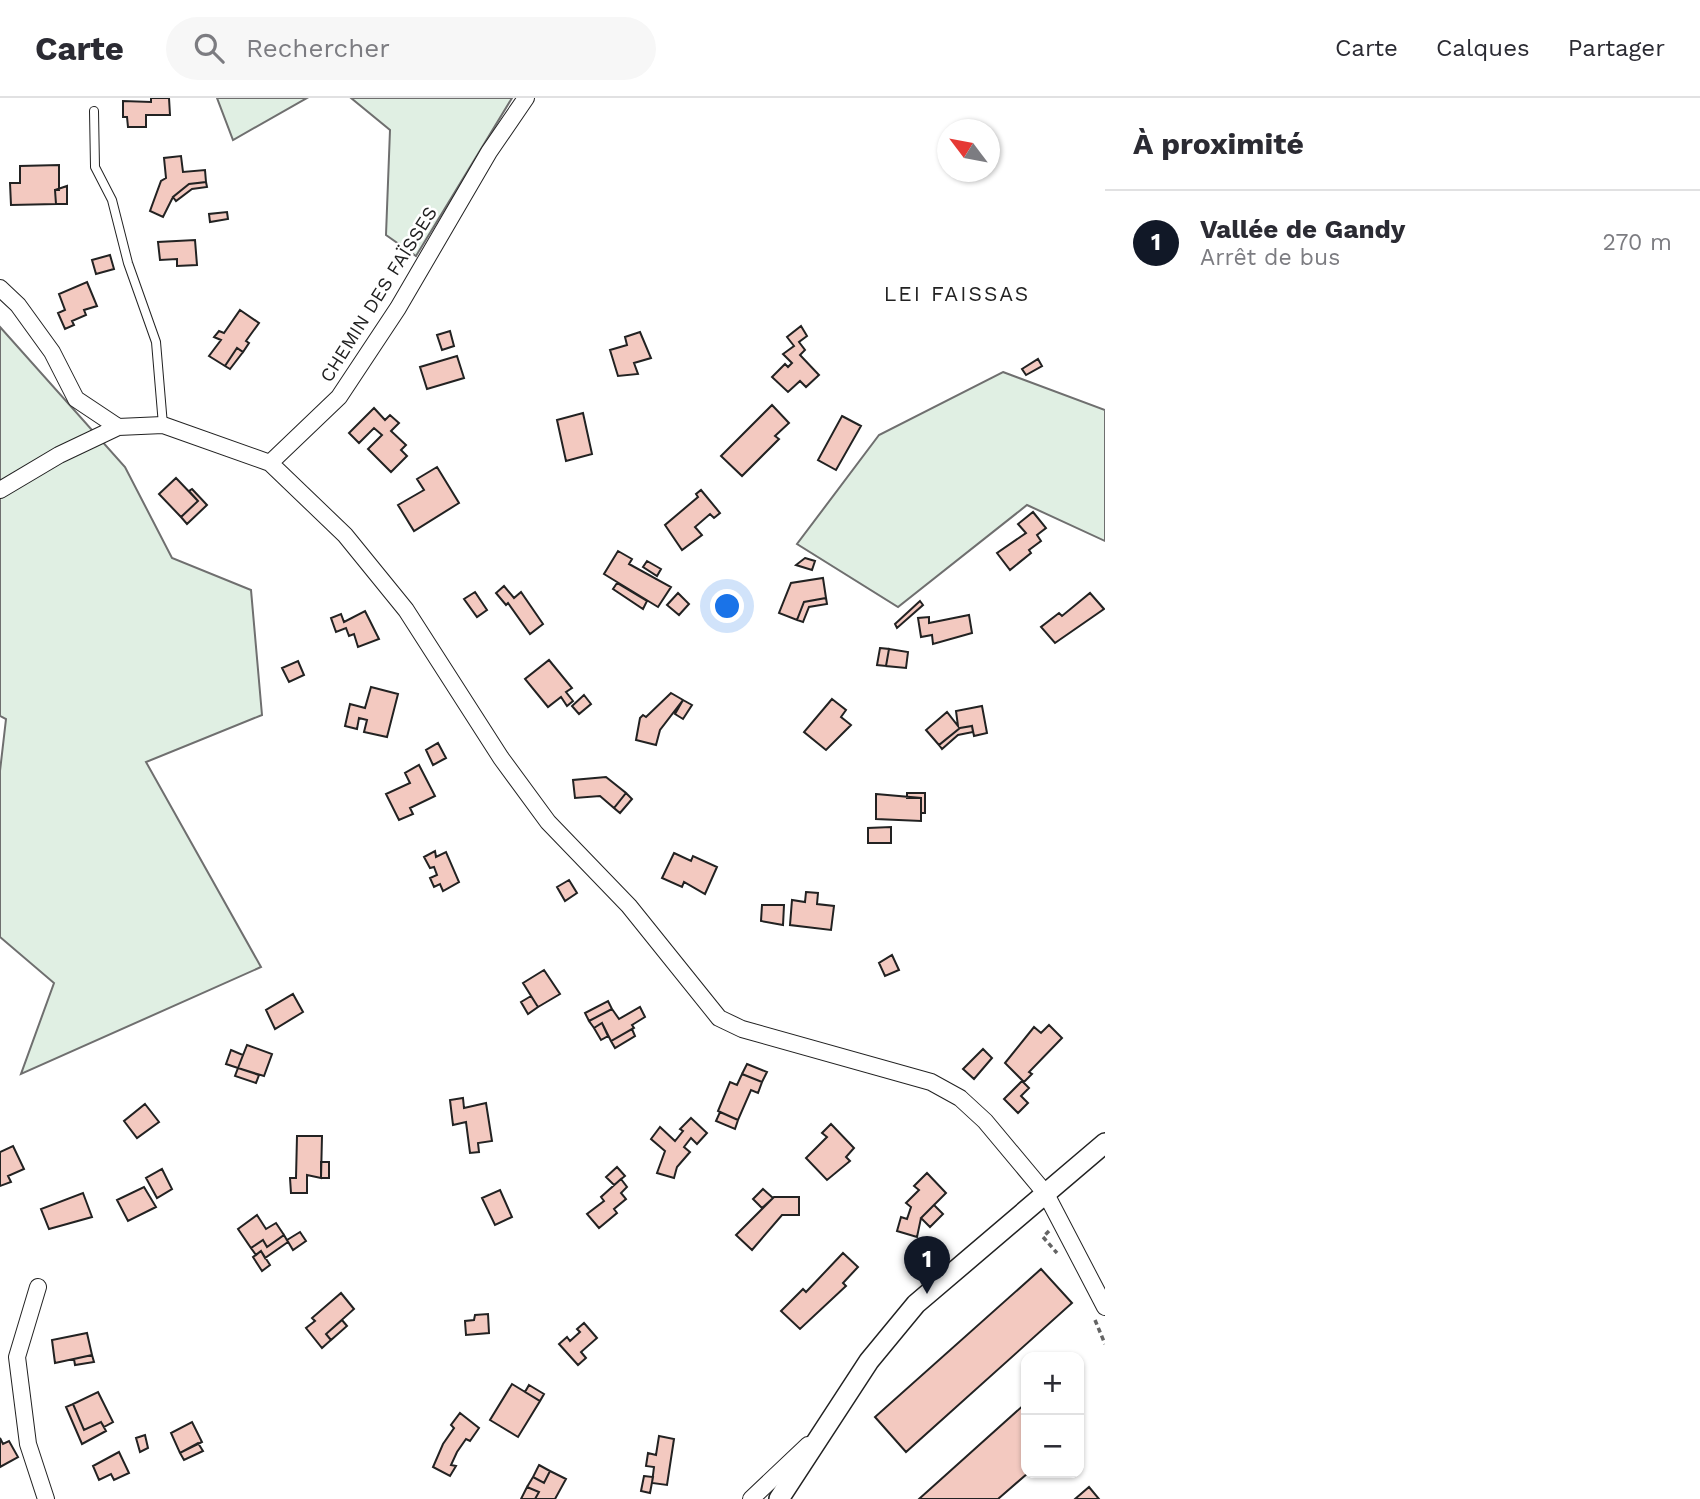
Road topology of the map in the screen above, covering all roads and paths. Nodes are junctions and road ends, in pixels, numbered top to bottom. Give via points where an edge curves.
1 (526, 98) edge
2 (94, 111) dead end
3 (0, 288) edge
4 (163, 425) junction
5 (118, 427) junction
6 (270, 463) junction
7 (0, 490) edge
8 (1105, 1143) edge
9 (1046, 1194) junction
10 (38, 1287) dead end
11 (1105, 1307) edge
12 (824, 1430) junction
13 (46, 1499) edge
14 (751, 1499) edge
15 (779, 1499) edge

1 - 6 street, CHEMIN DES FAÏSSES via 339,397
2 - 4 lane via 95,167 112,200 156,341
3 - 5 street via 18,304 52,352 76,399
4 - 5 street
4 - 6 street
5 - 7 street
6 - 9 street via 345,536 406,610 548,822 637,915 719,1018 742,1029 931,1082 960,1098 985,1121
8 - 9 street
9 - 11 street
9 - 12 street via 916,1304 869,1361
10 - 13 street via 17,1357 28,1444
12 - 14 street
12 - 15 street

